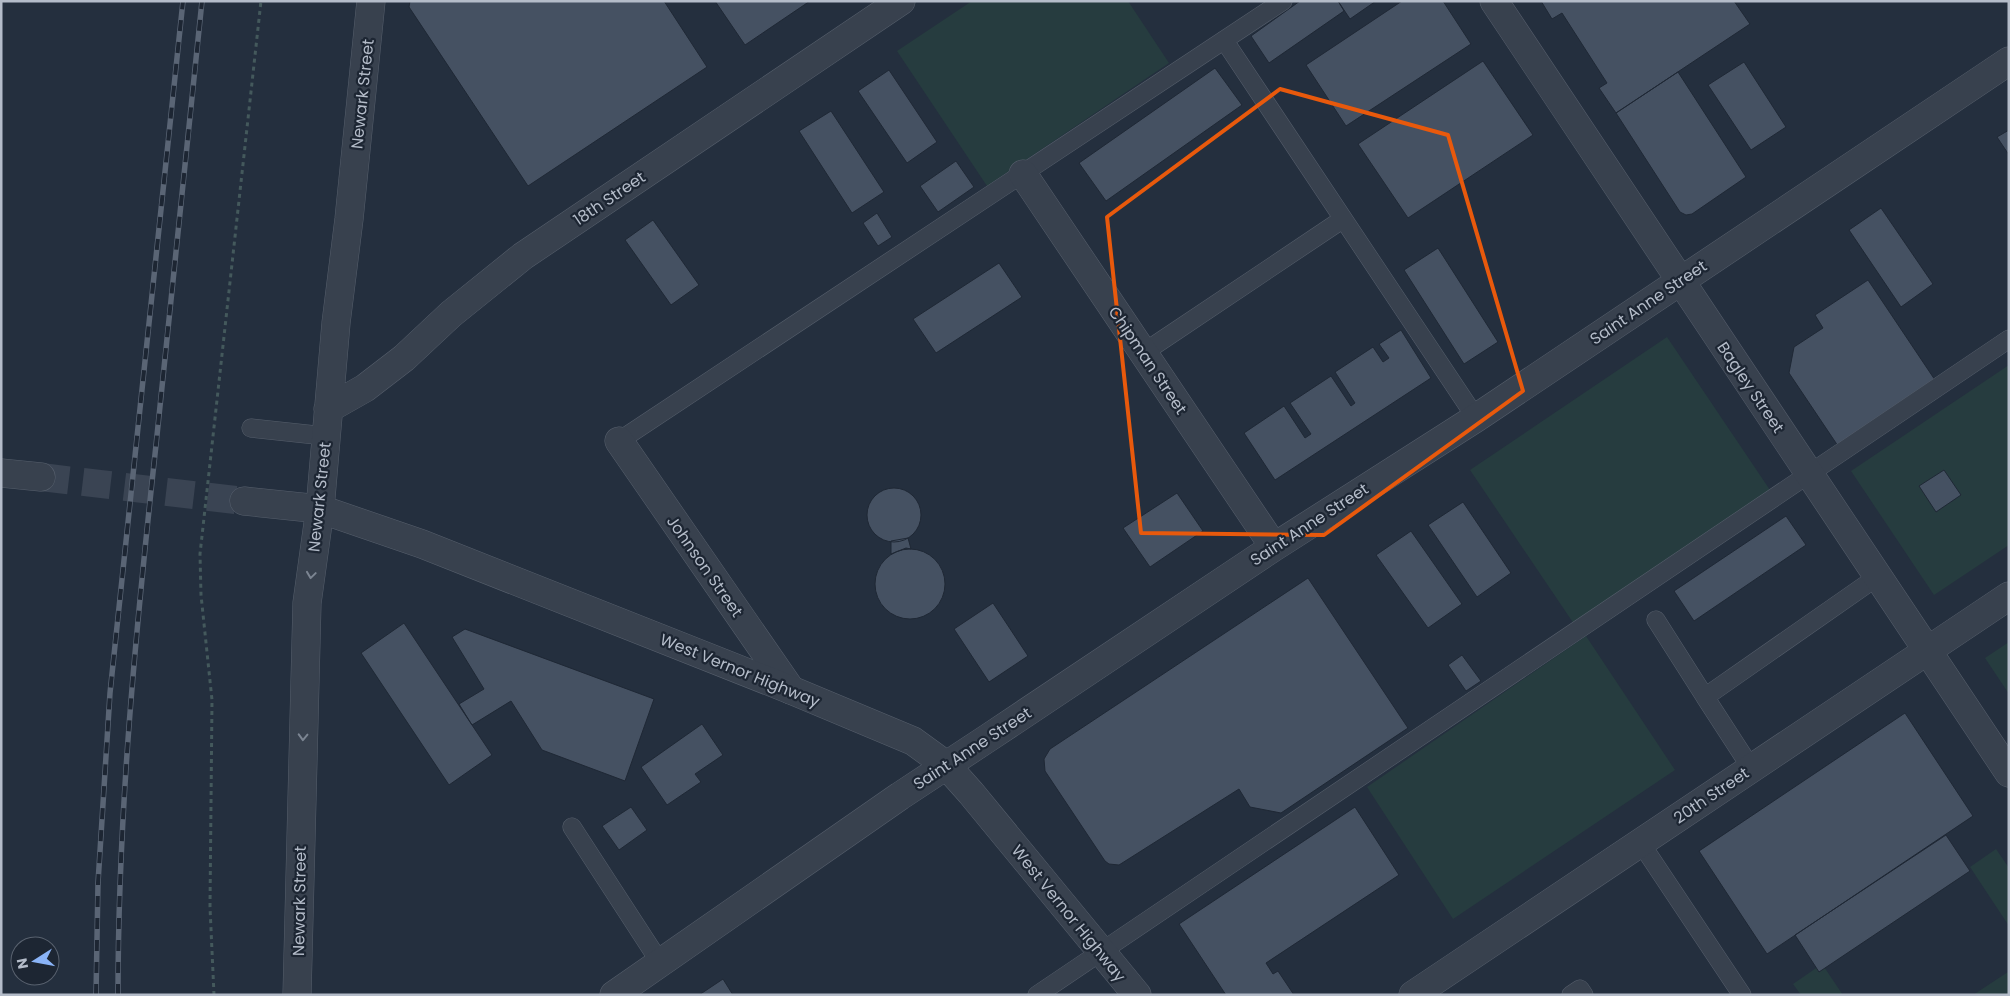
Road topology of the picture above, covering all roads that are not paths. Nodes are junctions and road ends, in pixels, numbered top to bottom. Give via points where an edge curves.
1 (371, 1) edge
2 (901, 1) edge
3 (1283, 1) edge
4 (1494, 1) edge
5 (1224, 40) junction
6 (2009, 61) edge
7 (1023, 174) junction
8 (1344, 219) junction
9 (1680, 281) junction
10 (2009, 339) edge
11 (1143, 354) junction
12 (328, 409) junction
13 (1476, 418) junction
14 (252, 428) dead end
15 (326, 436) junction
16 (619, 441) joint
17 (1, 473) edge
18 (1808, 473) junction
19 (41, 477) tunnel mouth
20 (244, 501) tunnel mouth
21 (320, 509) junction
22 (1274, 546) junction
23 (1877, 577) junction
24 (2009, 596) edge
25 (1656, 620) dead end
26 (1926, 651) junction
27 (791, 690) junction
28 (1705, 697) junction
29 (946, 765) junction
30 (1751, 768) junction
31 (2009, 773) edge
32 (572, 827) dead end
33 (1640, 842) junction
34 (1101, 951) junction
35 (661, 964) junction
36 (298, 995) edge
37 (614, 995) edge
38 (1037, 995) edge
39 (1137, 995) edge
40 (1412, 995) edge
41 (1572, 995) edge
42 (1584, 995) edge
43 (1742, 995) edge

1 - 12 street, Newark Street
2 - 12 street, 18th Street via 523,256 366,388
3 - 5 lane
4 - 9 street, Bagley Street
5 - 7 lane
5 - 8 lane
6 - 9 street, Saint Anne Street
7 - 11 street, Chipman Street
7 - 16 lane
8 - 11 lane
8 - 13 lane
9 - 13 street, Saint Anne Street
9 - 18 street, Bagley Street
10 - 18 lane
11 - 22 street, Chipman Street
12 - 15 street, Newark Street
13 - 22 street, Saint Anne Street
14 - 15 lane
15 - 21 street, Newark Street
16 - 27 street, Johnson Street
17 - 19 street
18 - 23 street, Bagley Street
18 - 34 lane
20 - 21 street, West Vernor Highway
21 - 27 street, West Vernor Highway via 422,544
21 -> 36 street, Newark Street via 307,602
22 - 29 street, Saint Anne Street
23 - 26 street, Bagley Street
23 - 28 lane
24 - 26 street, 20th Street
25 - 28 lane
26 - 30 street, 20th Street
26 - 31 street, Bagley Street
27 - 29 street, West Vernor Highway via 913,741
28 - 30 lane
29 - 34 street, West Vernor Highway
29 - 35 street, Saint Anne Street
30 - 33 street, 20th Street
32 - 35 lane
33 - 40 street, 20th Street
33 - 43 lane
34 - 38 lane
34 - 39 street, West Vernor Highway
35 - 37 street, Saint Anne Street
41 - 42 lane via 1580,989

